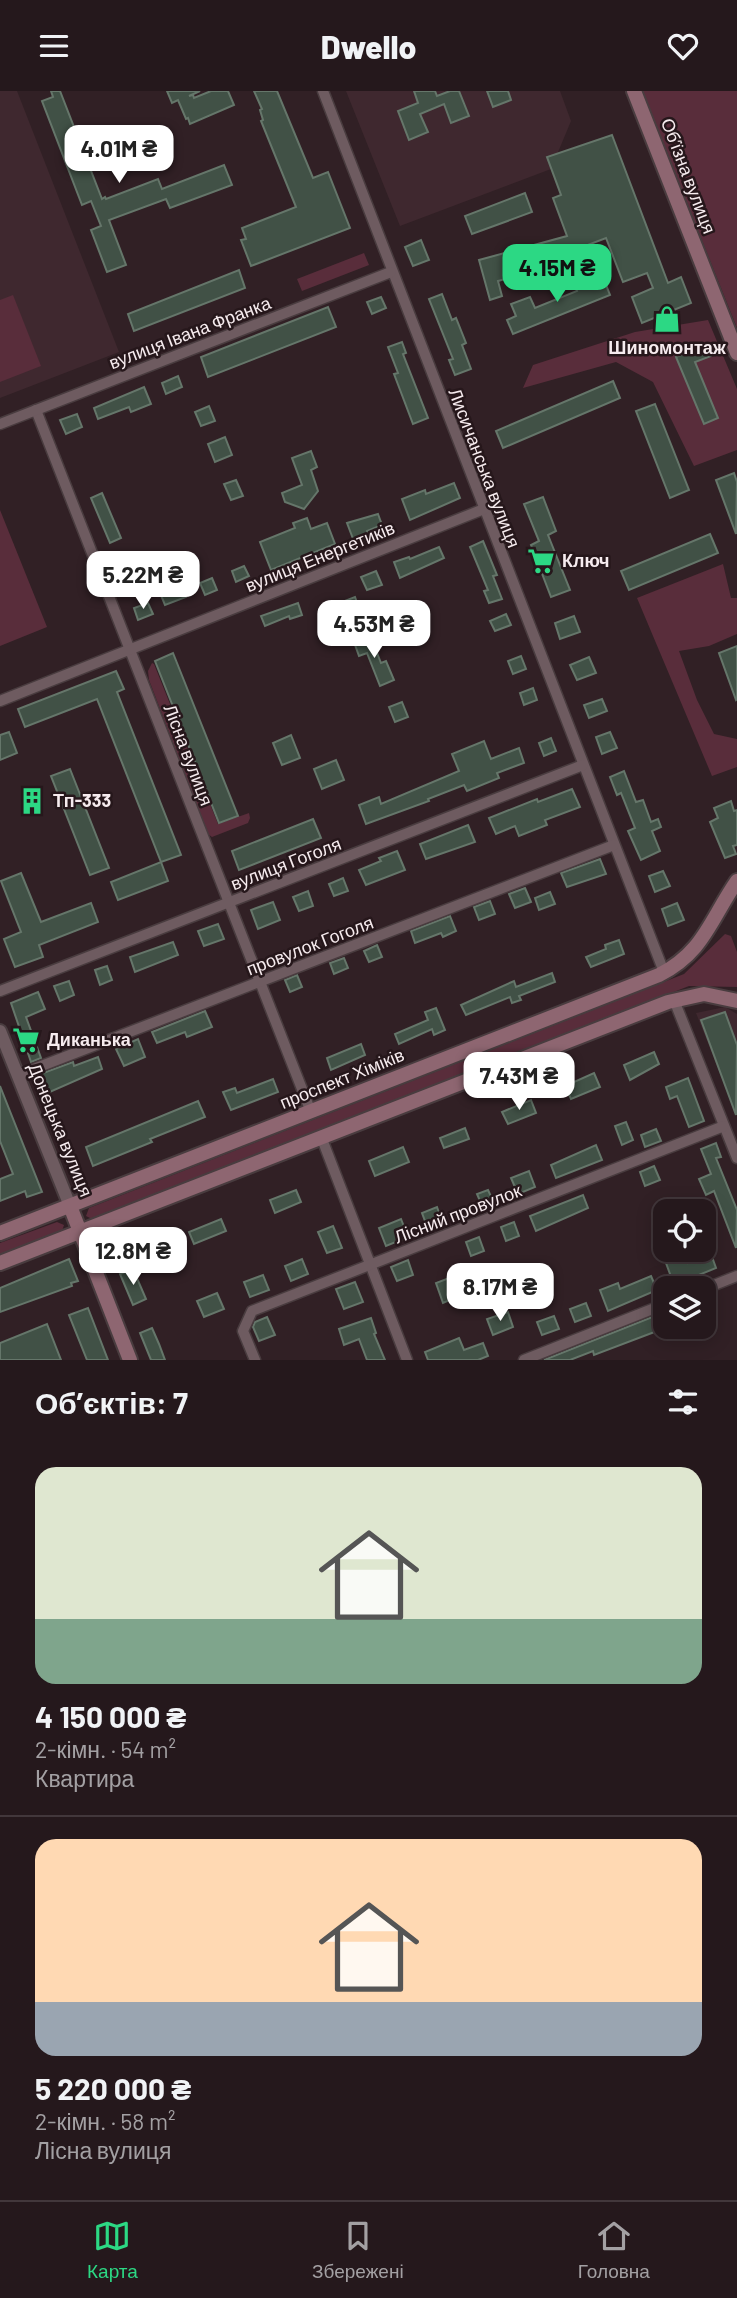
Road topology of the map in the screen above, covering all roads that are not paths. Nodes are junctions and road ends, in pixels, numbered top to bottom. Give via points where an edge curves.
1 (323, 91) edge
2 (634, 91) edge
3 (391, 272) junction
4 (737, 353) edge
5 (36, 410) junction
6 (0, 424) edge
7 (484, 509) junction
8 (130, 649) junction
9 (0, 701) edge
10 (583, 765) junction
11 (614, 845) junction
12 (737, 881) edge
13 (229, 903) junction
14 (664, 972) junction
15 (260, 982) junction
16 (0, 991) edge
17 (674, 1000) junction
18 (737, 1002) edge
19 (0, 1031) edge
20 (18, 1075) junction
21 (311, 1112) junction
22 (724, 1126) junction
23 (322, 1139) junction
24 (737, 1158) edge
25 (70, 1206) junction
26 (80, 1232) junction
27 (0, 1233) edge
28 (0, 1263) edge
29 (370, 1266) junction
30 (737, 1276) edge
31 (716, 1284) edge
32 (653, 1309) edge
33 (130, 1360) edge
34 (255, 1360) edge
35 (407, 1360) edge
36 (524, 1360) edge

1 - 3 street, Лисичанська вулиця
2 - 4 main road, Об’їзна вулиця
3 - 5 street, вулиця Івана Франка
3 - 7 street, Лисичанська вулиця
5 - 6 street, вулиця Івана Франка
5 - 8 street, Лісна вулиця
7 - 8 street, вулиця Енергетиків
7 - 10 street, Лисичанська вулиця
8 - 9 street, вулиця Енергетиків
8 - 13 street, Лісна вулиця
10 - 11 street, Лисичанська вулиця
10 - 13 street, вулиця Гоголя
11 - 14 street, Лисичанська вулиця
11 - 15 street, провулок Гоголя
12 - 14 main road, проспект Хіміків via 699,943 685,960
13 - 15 street, Лісна вулиця
13 - 16 street, вулиця Гоголя
14 - 21 main road, проспект Хіміків
15 - 20 street, провулок Гоголя
15 - 21 street, Лісна вулиця
17 - 18 main road via 704,994
17 - 22 street
17 - 23 main road
19 - 20 street, Донецька вулиця
20 - 25 street, Донецька вулиця
21 - 25 main road, проспект Хіміків
22 - 24 street
22 - 29 street, Лісний провулок
23 - 26 main road
23 - 29 street
25 - 26 main road, Донецька вулиця
25 - 27 main road, проспект Хіміків
26 - 28 main road
26 - 33 main road, Донецька вулиця
29 - 34 street, Лісний провулок via 252,1311 243,1331
29 - 35 street
30 - 31 street
32 - 36 street

